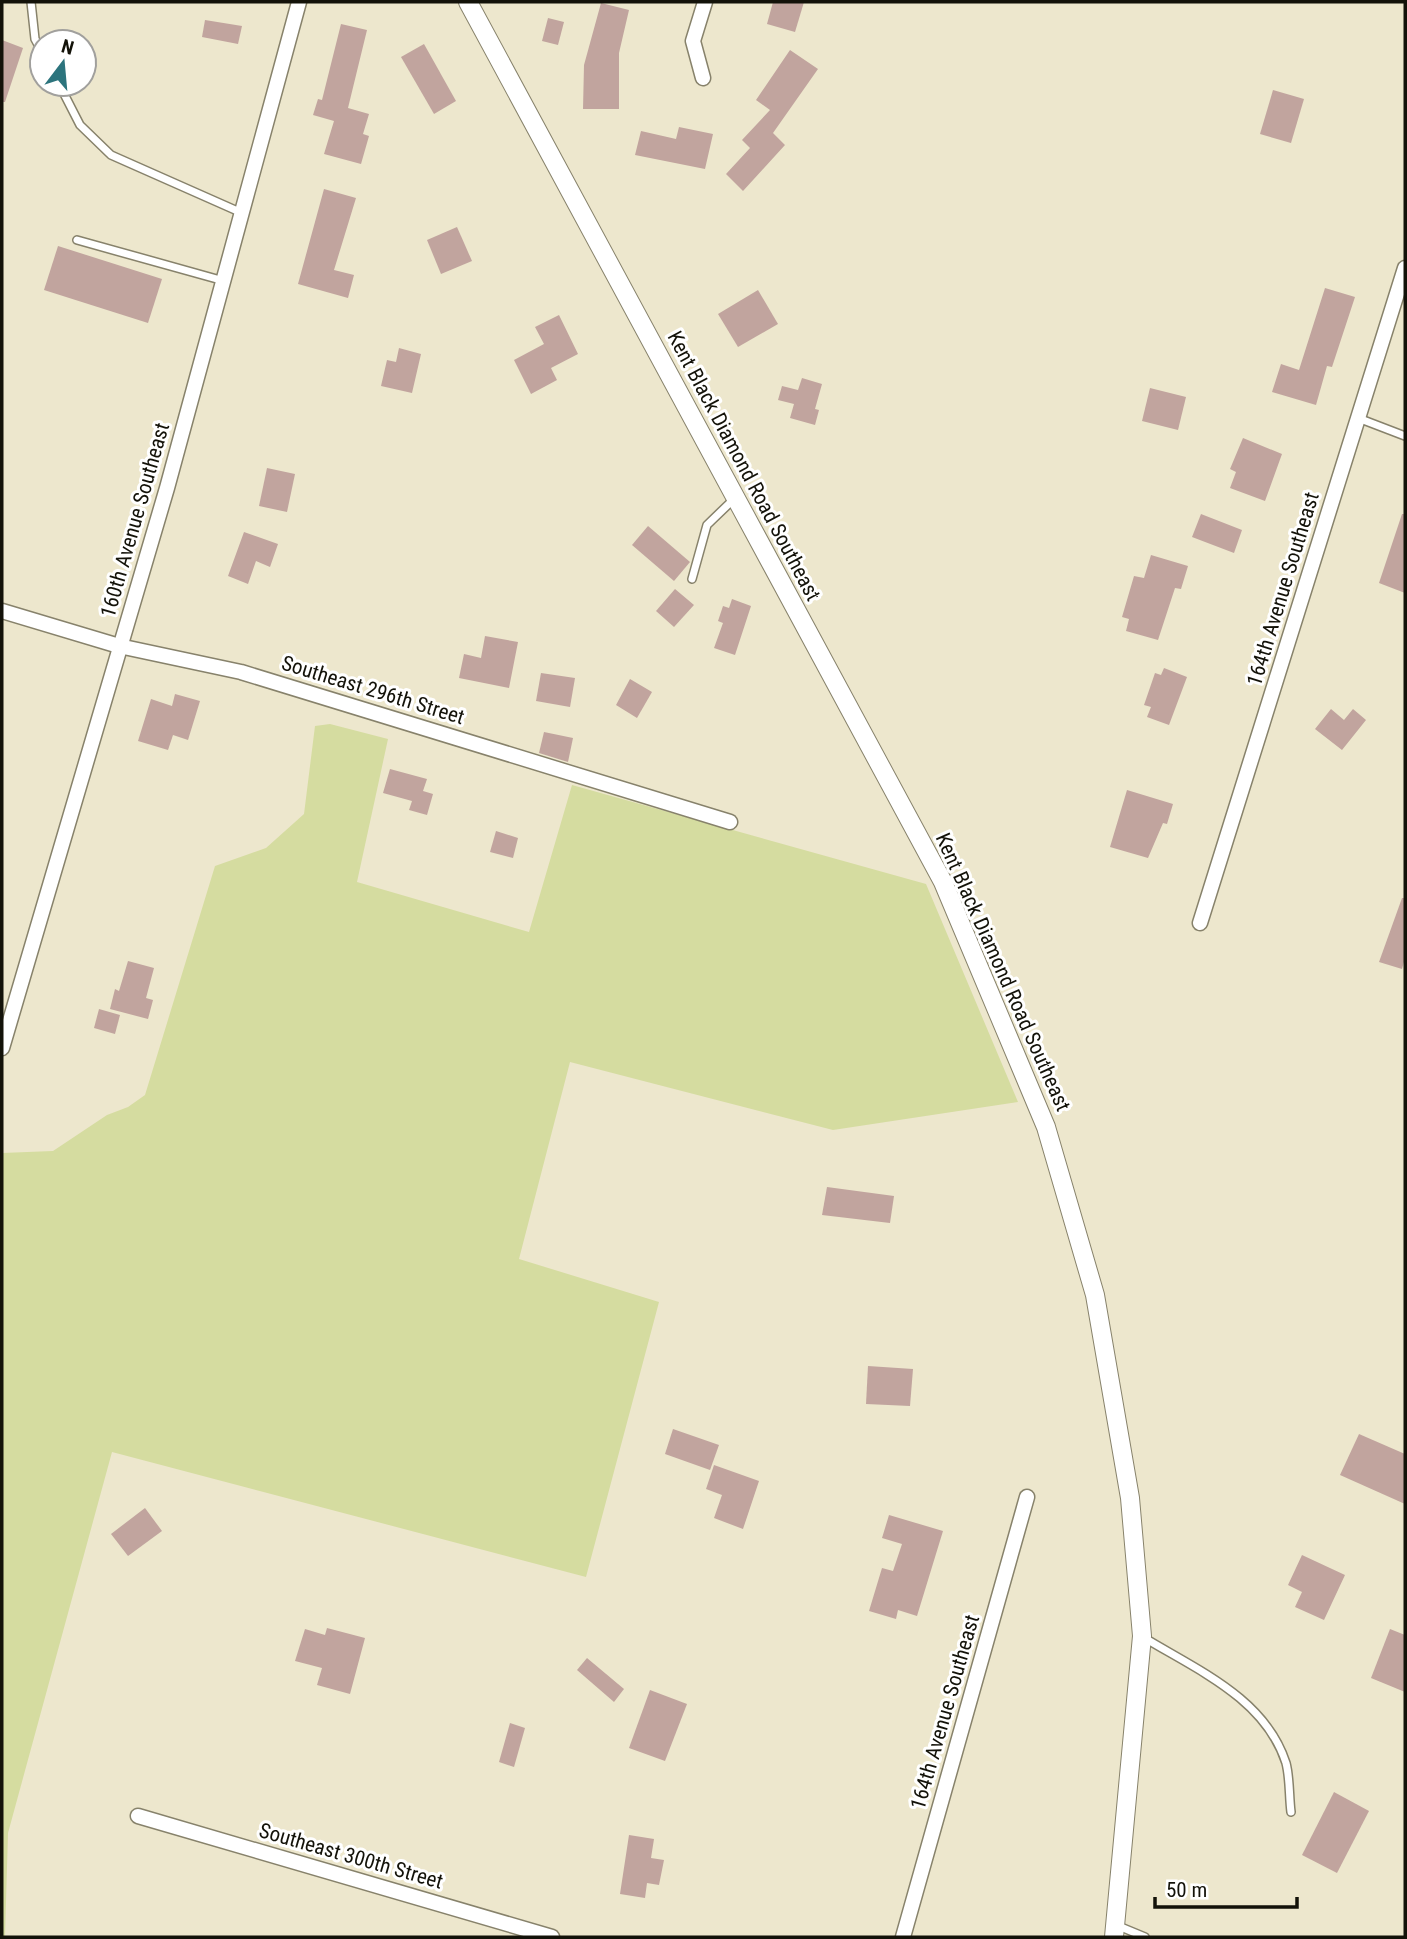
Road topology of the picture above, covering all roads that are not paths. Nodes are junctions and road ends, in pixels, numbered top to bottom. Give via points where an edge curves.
1 (32, 2) edge
2 (299, 2) edge
3 (468, 2) edge
4 (705, 2) edge
5 (34, 28) edge
6 (703, 78) dead end
7 (66, 98) edge
8 (242, 213) junction
9 (77, 240) dead end
10 (1405, 268) edge
11 (224, 281) junction
12 (1358, 418) junction
13 (1405, 436) edge
14 (735, 497) junction
15 (692, 579) dead end
16 (2, 611) edge
17 (119, 646) junction
18 (730, 822) dead end
19 (1200, 923) dead end
20 (2, 1048) edge
21 (1027, 1497) dead end
22 (1142, 1636) junction
23 (1291, 1812) dead end
24 (138, 1816) dead end
25 (1114, 1931) edge
26 (552, 1937) edge
27 (903, 1937) edge
28 (1146, 1937) edge

1 - 5 lane
2 - 8 street, 160th Avenue Southeast
3 - 14 street, Kent Black Diamond Road Southeast
4 - 6 street via 694,41
7 - 8 lane via 80,125 111,155
8 - 11 street, 160th Avenue Southeast
9 - 11 lane
10 - 12 street, 164th Avenue Southeast
11 - 17 street, 160th Avenue Southeast
12 - 13 lane
12 - 19 street, 164th Avenue Southeast
14 - 15 lane via 708,525
14 - 22 street, Kent Black Diamond Road Southeast via 943,881 1046,1127 1096,1295 1130,1498
16 - 17 street, Southeast 296th Street
17 - 18 street, Southeast 296th Street via 241,672
17 - 20 street, 160th Avenue Southeast
21 - 27 street, 164th Avenue Southeast
22 - 23 lane via 1242,1698 1266,1724 1286,1764
22 - 25 street, Kent Black Diamond Road Southeast
24 - 26 street, Southeast 300th Street
25 - 28 lane

